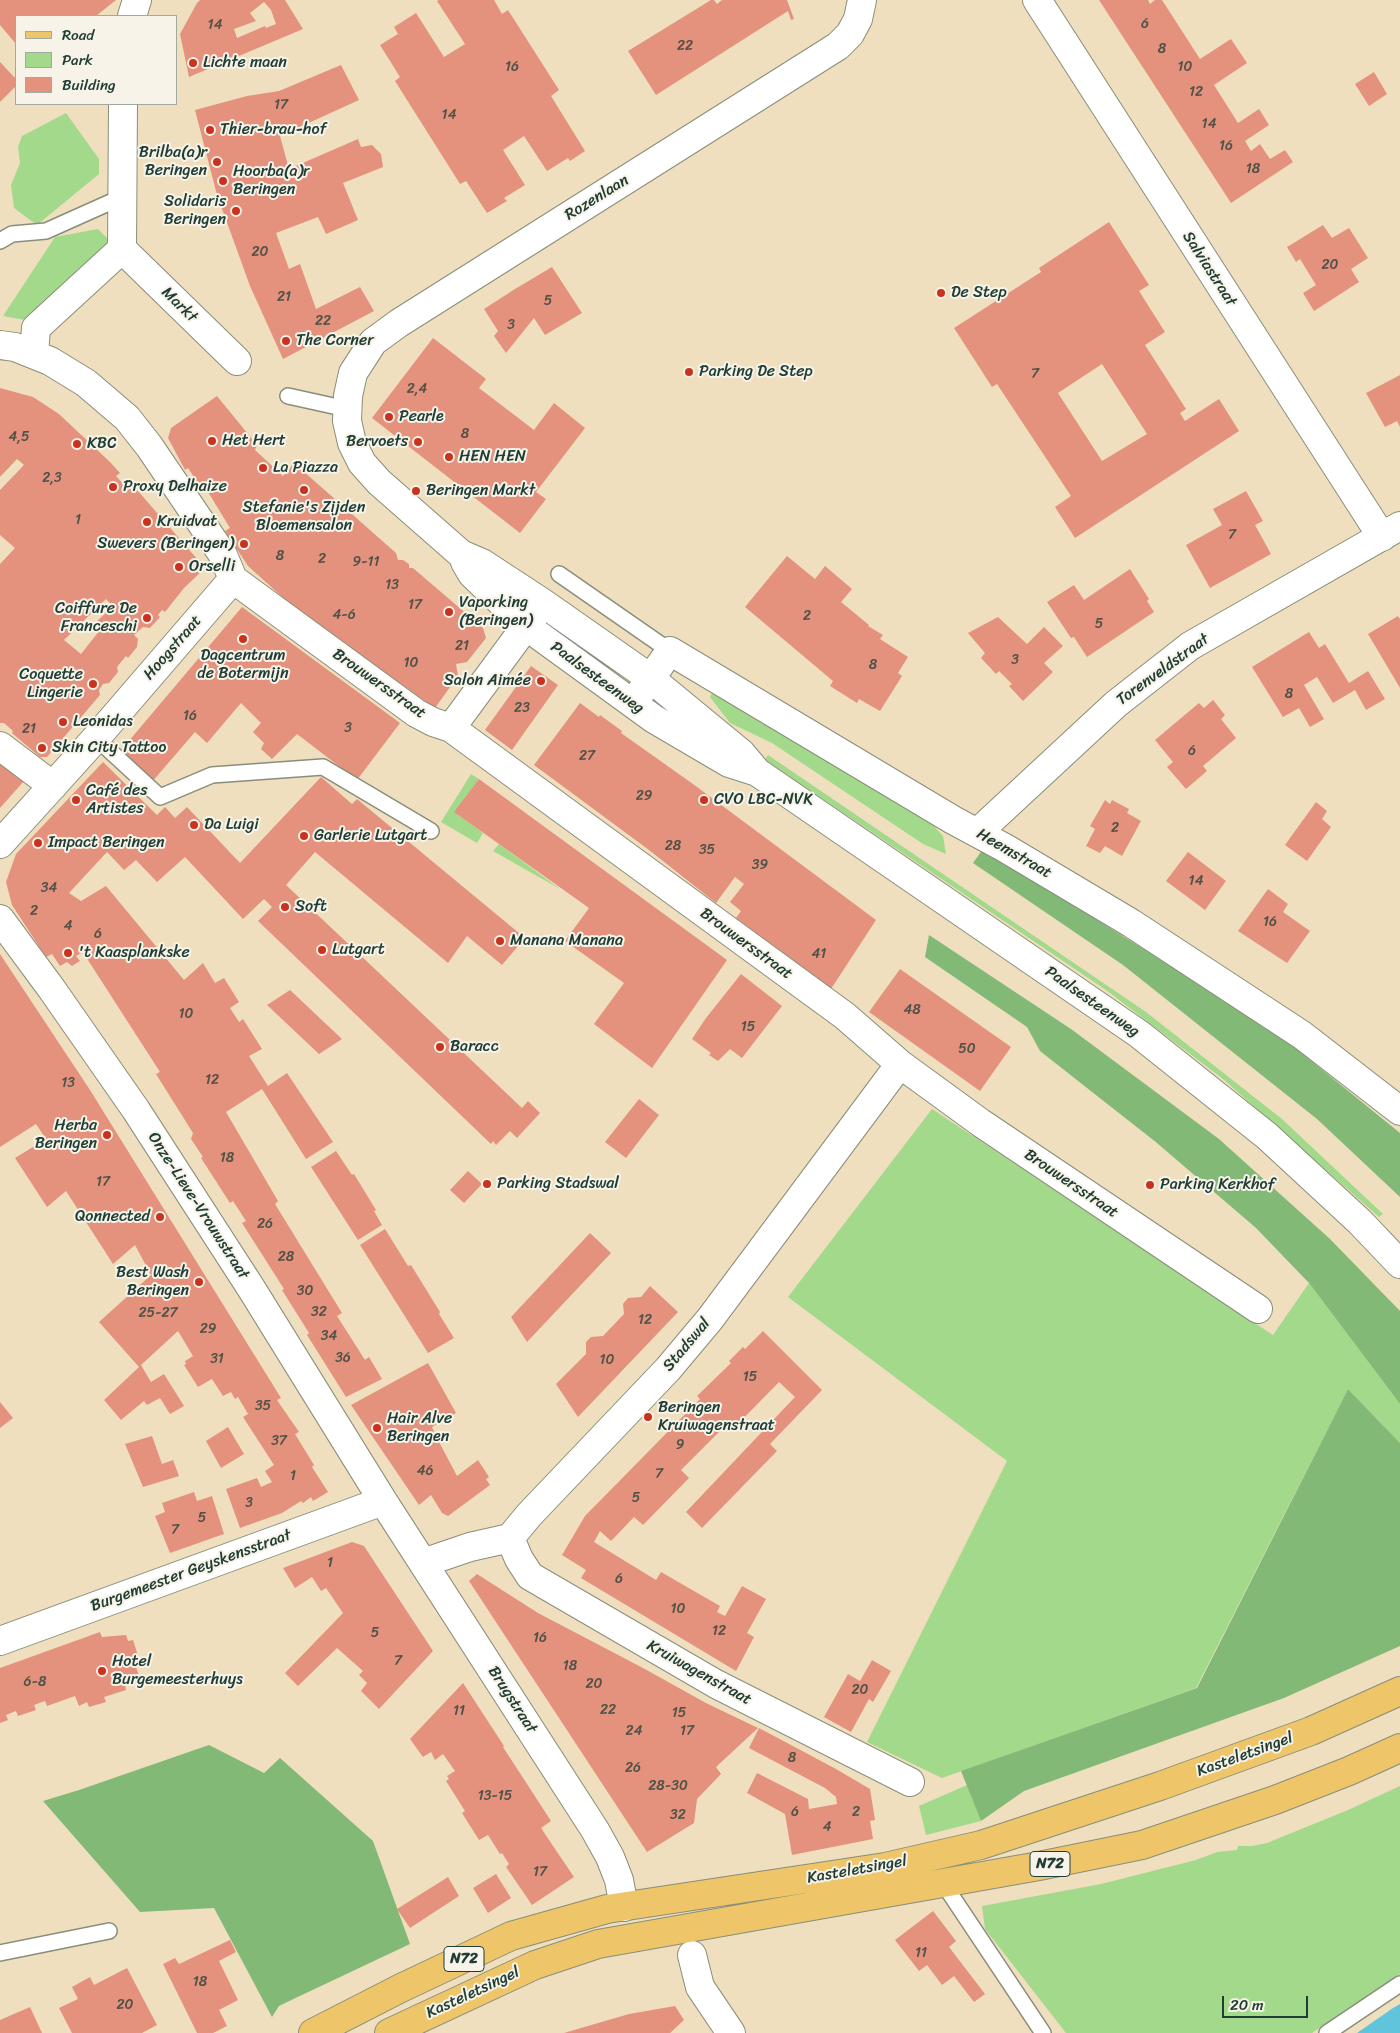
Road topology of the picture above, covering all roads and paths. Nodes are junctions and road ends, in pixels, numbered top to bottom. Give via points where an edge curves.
1 (137, 0) edge
2 (862, 0) edge
3 (1037, 0) edge
4 (132, 15) edge
5 (123, 105) edge
6 (122, 197) junction
7 (0, 241) edge
8 (122, 249) junction
9 (0, 345) edge
10 (34, 354) junction
11 (237, 361) dead end
12 (288, 396) dead end
13 (347, 409) junction
14 (1391, 532) edge
15 (461, 554) junction
16 (559, 574) dead end
17 (233, 579) junction
18 (543, 603) junction
19 (526, 626) junction
20 (670, 651) junction
21 (650, 678) junction
22 (633, 703) junction
23 (451, 728) junction
24 (96, 738) junction
25 (0, 746) edge
26 (757, 772) junction
27 (53, 786) junction
28 (431, 830) dead end
29 (977, 833) junction
30 (0, 844) edge
31 (0, 919) edge
32 (900, 1064) junction
33 (1400, 1111) edge
34 (1400, 1264) edge
35 (1258, 1309) dead end
36 (383, 1501) junction
37 (510, 1538) junction
38 (423, 1563) junction
39 (0, 1641) edge
40 (1400, 1691) edge
41 (1400, 1748) edge
42 (910, 1782) dead end
43 (943, 1883) junction
44 (624, 1907) junction
45 (110, 1931) dead end
46 (0, 1953) edge
47 (692, 1955) dead end
48 (1400, 1984) edge
49 (313, 2033) edge
50 (389, 2033) edge
51 (731, 2033) edge
52 (1043, 2033) edge
53 (1327, 2033) edge

1 - 4 street
2 - 13 street, Rozenlaan via 858,19 838,46 373,342 353,372
3 - 14 street, Salviastraat
5 - 6 street
6 - 7 lane via 46,231 12,234
6 - 8 street
8 - 10 street via 36,328
8 - 11 street, Markt
9 - 10 street
10 - 17 street via 86,383 127,418 224,555
12 - 13 lane
13 - 15 street, Paalsesteenweg via 352,444 365,467
14 - 29 street, Torenveldstraat via 1190,646 1116,704
15 - 18 street, Paalsesteenweg via 482,563
15 - 19 street, Paalsesteenweg via 472,574
16 - 20 lane
17 - 23 street, Brouwersstraat via 416,712
17 - 24 street, Hoogstraat
18 - 19 street
18 - 21 street, Paalsesteenweg
19 - 22 street, Paalsesteenweg
19 - 23 street
20 - 21 street
20 - 29 street, Heemstraat
21 - 22 street
21 - 26 street, Paalsesteenweg via 742,753
22 - 26 street, Paalsesteenweg via 729,763
23 - 32 street, Brouwersstraat via 845,1016
24 - 27 street, Hoogstraat
24 - 28 lane via 160,797 212,775 323,767
25 - 27 street
26 - 34 street, Paalsesteenweg via 1138,1034 1267,1136 1360,1222
27 - 30 street, Hoogstraat
29 - 33 street, Heemstraat via 1131,923 1302,1035
31 - 36 street, Onze-Lieve-Vrouwstraat via 136,1110
32 - 35 street, Brouwersstraat via 1073,1186
32 - 37 street, Stadswal via 710,1319 668,1369
36 - 38 street, Brugstraat
36 - 39 street, Burgemeester Geyskensstraat
37 - 38 street
37 - 42 street, Kruiwagenstraat via 530,1576 716,1684
38 - 44 street, Brugstraat via 595,1830 619,1880
40 - 44 main road, Kasteletsingel / N72 via 1303,1734 1160,1786 981,1845 886,1867
41 - 43 main road, Kasteletsingel / N72 via 1275,1800 1142,1845
43 - 50 main road, Kasteletsingel / N72 via 598,1944 535,1965
43 - 52 lane
44 - 49 main road, Kasteletsingel / N72 via 512,1936
45 - 46 lane
47 - 51 street via 700,1987
48 - 53 lane

